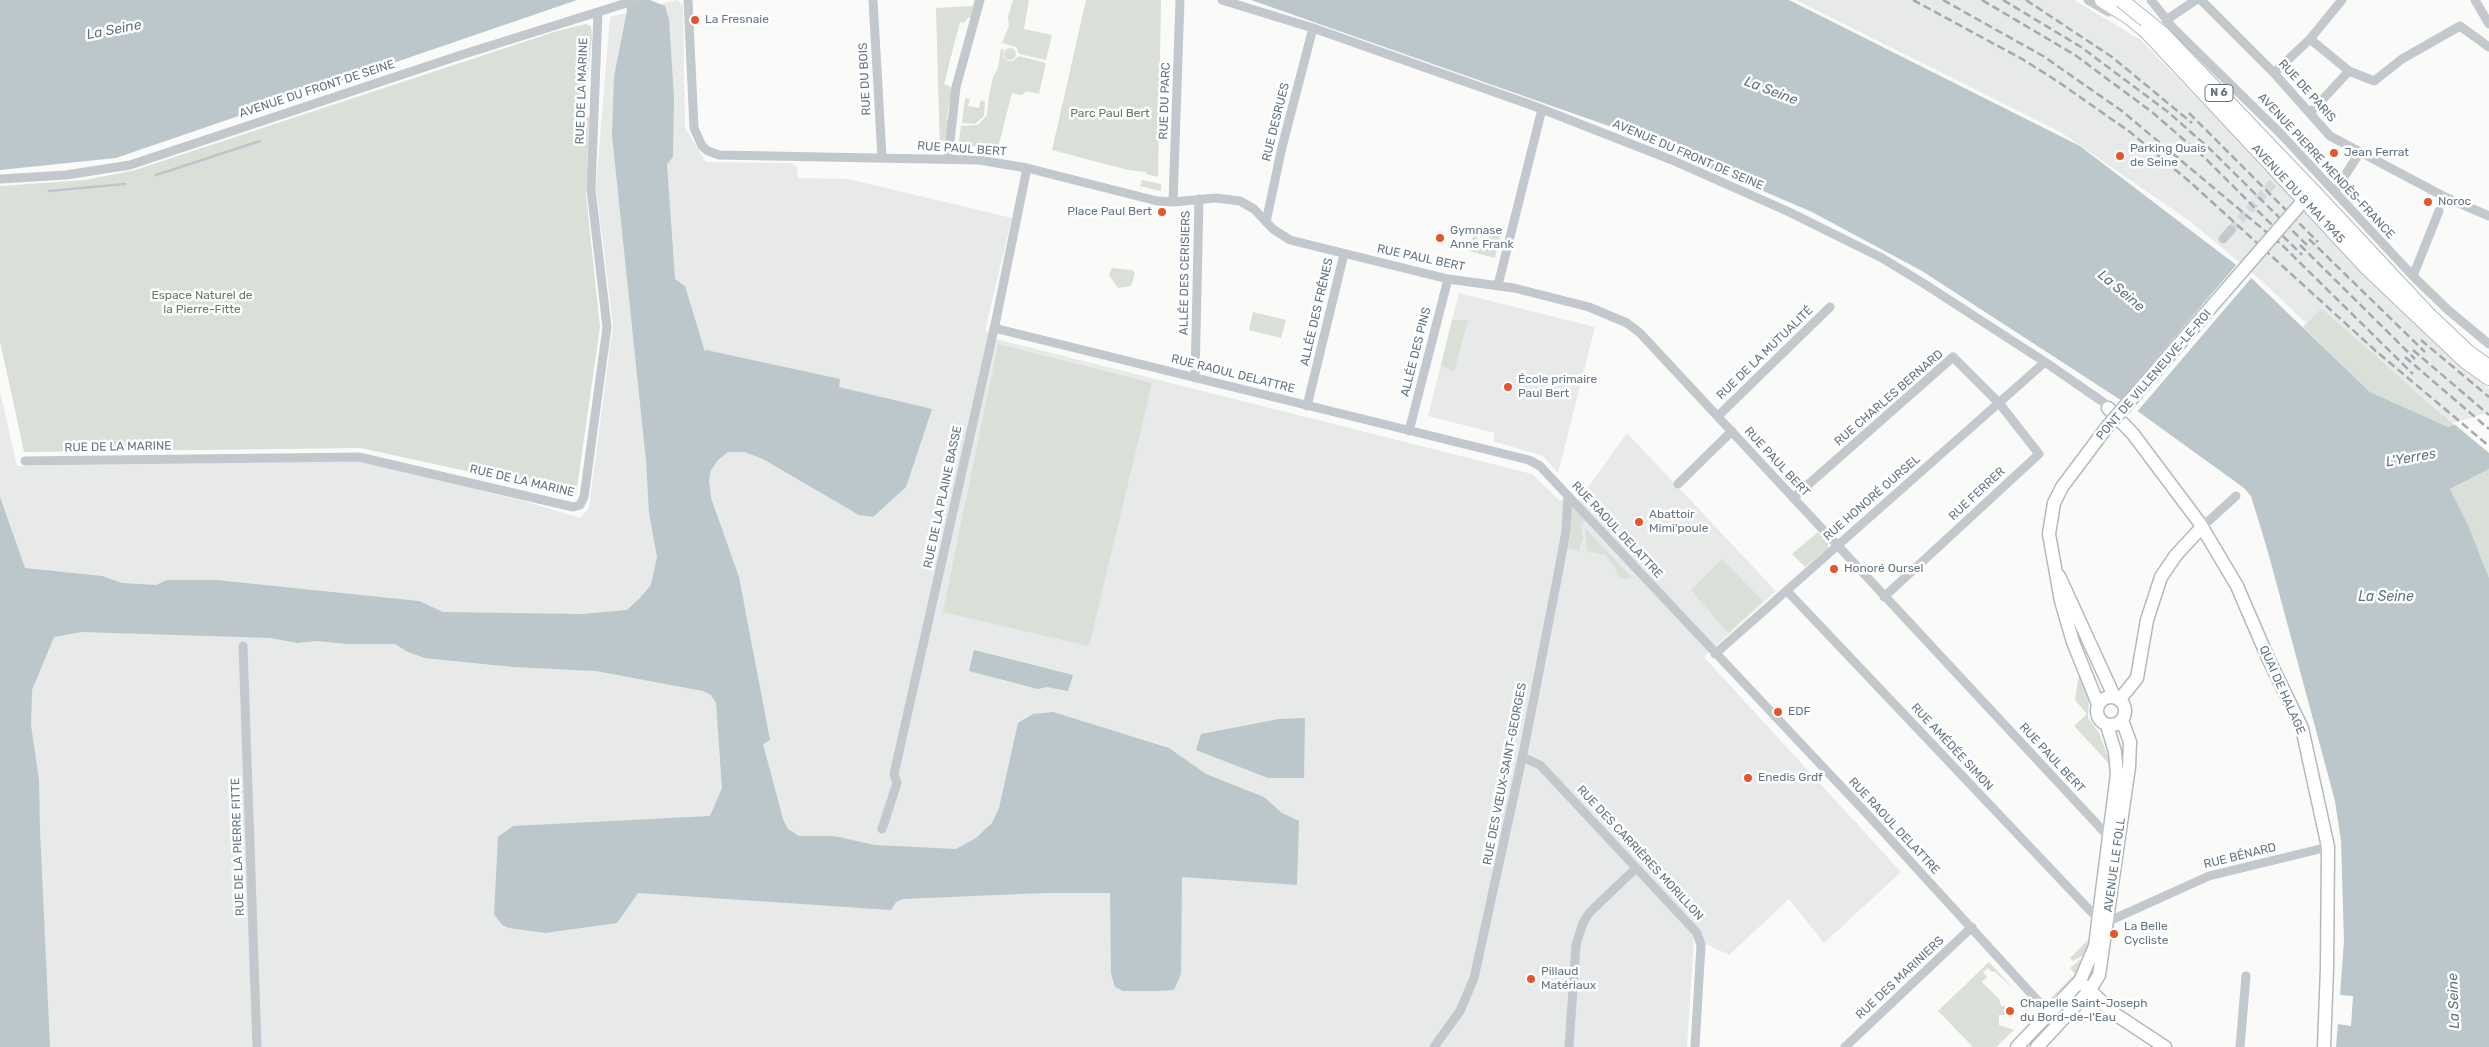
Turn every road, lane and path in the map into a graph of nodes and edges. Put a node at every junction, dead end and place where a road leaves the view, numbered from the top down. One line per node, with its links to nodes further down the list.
1 (636, 0): 13 (street, AVENUE DU FRONT DE SEINE)
2 (688, 0): 24 (street, RUE PAUL BERT)
3 (873, 0): 24 (street, RUE DU BOIS)
4 (980, 0): 25 (street)
5 (1180, 0): 31 (street, RUE DU PARC)
6 (1222, 0): 16 (street, AVENUE DU FRONT DE SEINE)
7 (2088, 0): 12 (street, AVENUE DU 8 MAI 1945 / N 6)
8 (2151, 0): 14 (street, AVENUE PIERRE MENDÈS-FRANCE)
9 (2199, 0): 14 (street, RUE DE PARIS); 20 (street, RUE DE PARIS)
10 (2342, 0): 17 (street)
11 (2475, 0): 15 (street)
12 (2114, 3): 29 (main road, AVENUE DU 8 MAI 1945 / N 6, bridge)
13 (598, 12): 27 (street, AVENUE DU FRONT DE SEINE); 53 (street, RUE DE LA MARINE)
14 (2166, 20): 28 (street, AVENUE PIERRE MENDÈS-FRANCE)
15 (2489, 24)
16 (1314, 28): 21 (street, AVENUE DU FRONT DE SEINE); 34 (street, RUE DESRUES)
17 (2310, 39): 19 (street); 20 (street)
18 (2489, 48): 19 (street)
19 (2349, 70): 22 (street)
20 (2274, 73): 22 (street, RUE DE PARIS)
21 (1542, 109): 40 (street); 44 (street, AVENUE DU FRONT DE SEINE)
22 (2310, 113): 23 (street, RUE DE PARIS)
23 (2360, 152): 28 (street); 33 (street, RUE DE PARIS)
24 (882, 157): 25 (street, RUE PAUL BERT)
25 (948, 159): 26 (street, RUE PAUL BERT)
26 (1027, 168): 31 (street, RUE PAUL BERT); 42 (street, RUE DE LA PLAINE BASSE)
27 (0, 179)
28 (2335, 191): 38 (street, AVENUE PIERRE MENDÈS-FRANCE)
29 (2308, 196): 45 (main road, AVENUE DU 8 MAI 1945 / N 6); 60 (main road, PONT DE VILLENEUVE-LE-ROI, bridge)
30 (1199, 200): 31 (street, RUE PAUL BERT); 34 (street, RUE PAUL BERT); 46 (street, ALLÉE DES CERISIERS)
31 (1173, 202)
32 (2439, 210): 38 (street)
33 (2489, 216)
34 (1266, 222): 37 (street, RUE PAUL BERT)
35 (2231, 230): 36 (street)
36 (2223, 239)
37 (1344, 254): 39 (street, RUE PAUL BERT); 48 (street, ALLÉE DES FRÊNES)
38 (2413, 276): 43 (street, AVENUE PIERRE MENDÈS-FRANCE)
39 (1448, 279): 40 (street, RUE PAUL BERT); 51 (street, ALLÉE DES PINS)
40 (1498, 284): 50 (street, RUE PAUL BERT)
41 (1830, 307): 50 (street, RUE DE LA MUTUALITÉ)
42 (994, 328): 46 (street, RUE RAOUL DELATTRE); 70 (street, RUE DE LA PLAINE BASSE)
43 (2489, 344)
44 (2045, 362): 47 (street, RUE HONORÉ OURSEL); 49 (street, AVENUE DU FRONT DE SEINE)
45 (2484, 369)
46 (1195, 378): 48 (street, RUE RAOUL DELATTRE)
47 (1999, 403): 57 (street, RUE CHARLES BERNARD); 59 (street, RUE HONORÉ OURSEL); 62 (street, RUE FERRER)
48 (1308, 406): 51 (street, RUE RAOUL DELATTRE)
49 (2108, 408): 58 (main road, QUAI DE HALAGE)
50 (1718, 416): 52 (street, RUE PAUL BERT)
51 (1409, 431): 55 (street, RUE RAOUL DELATTRE)
52 (1732, 432): 54 (street); 57 (street, RUE PAUL BERT)
53 (24, 461)
54 (1678, 484)
55 (1568, 496): 64 (street, RUE RAOUL DELATTRE); 69 (street, RUE DES VŒUX-SAINT-GEORGES)
56 (2236, 496): 58 (street)
57 (1793, 498): 59 (street, RUE PAUL BERT)
58 (2202, 527): 65 (main road); 72 (main road, QUAI DE HALAGE)
59 (1837, 545): 61 (street, RUE HONORÉ OURSEL); 62 (street, RUE PAUL BERT)
60 (2055, 569): 65 (main road, PONT DE VILLENEUVE-LE-ROI); 66 (main road, PONT DE VILLENEUVE-LE-ROI)
61 (1788, 592): 64 (street, RUE HONORÉ OURSEL); 74 (street, RUE AMÉDÉE SIMON)
62 (1884, 597): 71 (street, RUE PAUL BERT)
63 (243, 646): 81 (street, RUE DE LA PIERRE FITTE)
64 (1715, 654): 75 (street, RUE RAOUL DELATTRE)
65 (2117, 698): 66 (main road); 67 (main road)
66 (2098, 704): 68 (main road)
67 (2122, 720): 68 (main road); 74 (main road, AVENUE LE FOLL)
68 (2107, 725): 71 (main road, AVENUE LE FOLL)
69 (1522, 758): 73 (street, RUE DES CARRIÈRES MORILLON); 82 (street, RUE DES VŒUX-SAINT-GEORGES)
70 (882, 829)
71 (2108, 836): 74 (main road, AVENUE LE FOLL)
72 (2328, 848): 74 (street, RUE BÉNARD); 90 (main road, QUAI DE HALAGE)
73 (1636, 868): 83 (street); 84 (street, RUE DES CARRIÈRES MORILLON)
74 (2103, 921): 77 (main road, AVENUE LE FOLL); 78 (main road, AVENUE LE FOLL)
75 (1972, 927): 79 (street, RUE RAOUL DELATTRE); 85 (street, RUE DES MARINIERS)
76 (2246, 976): 89 (street)
77 (2080, 981): 78 (main road); 79 (main road, AVENUE LE FOLL)
78 (2090, 990): 80 (main road, AVENUE LE FOLL); 88 (main road)
79 (2049, 1013): 80 (street, RUE RAOUL DELATTRE); 86 (main road, AVENUE LE FOLL)
80 (2060, 1024): 87 (main road, AVENUE LE FOLL)
81 (256, 1047)
82 (1434, 1047)
83 (1569, 1047)
84 (1695, 1047)
85 (1845, 1047)
86 (2017, 1047)
87 (2037, 1047)
88 (2165, 1047)
89 (2240, 1047)
90 (2324, 1047)

